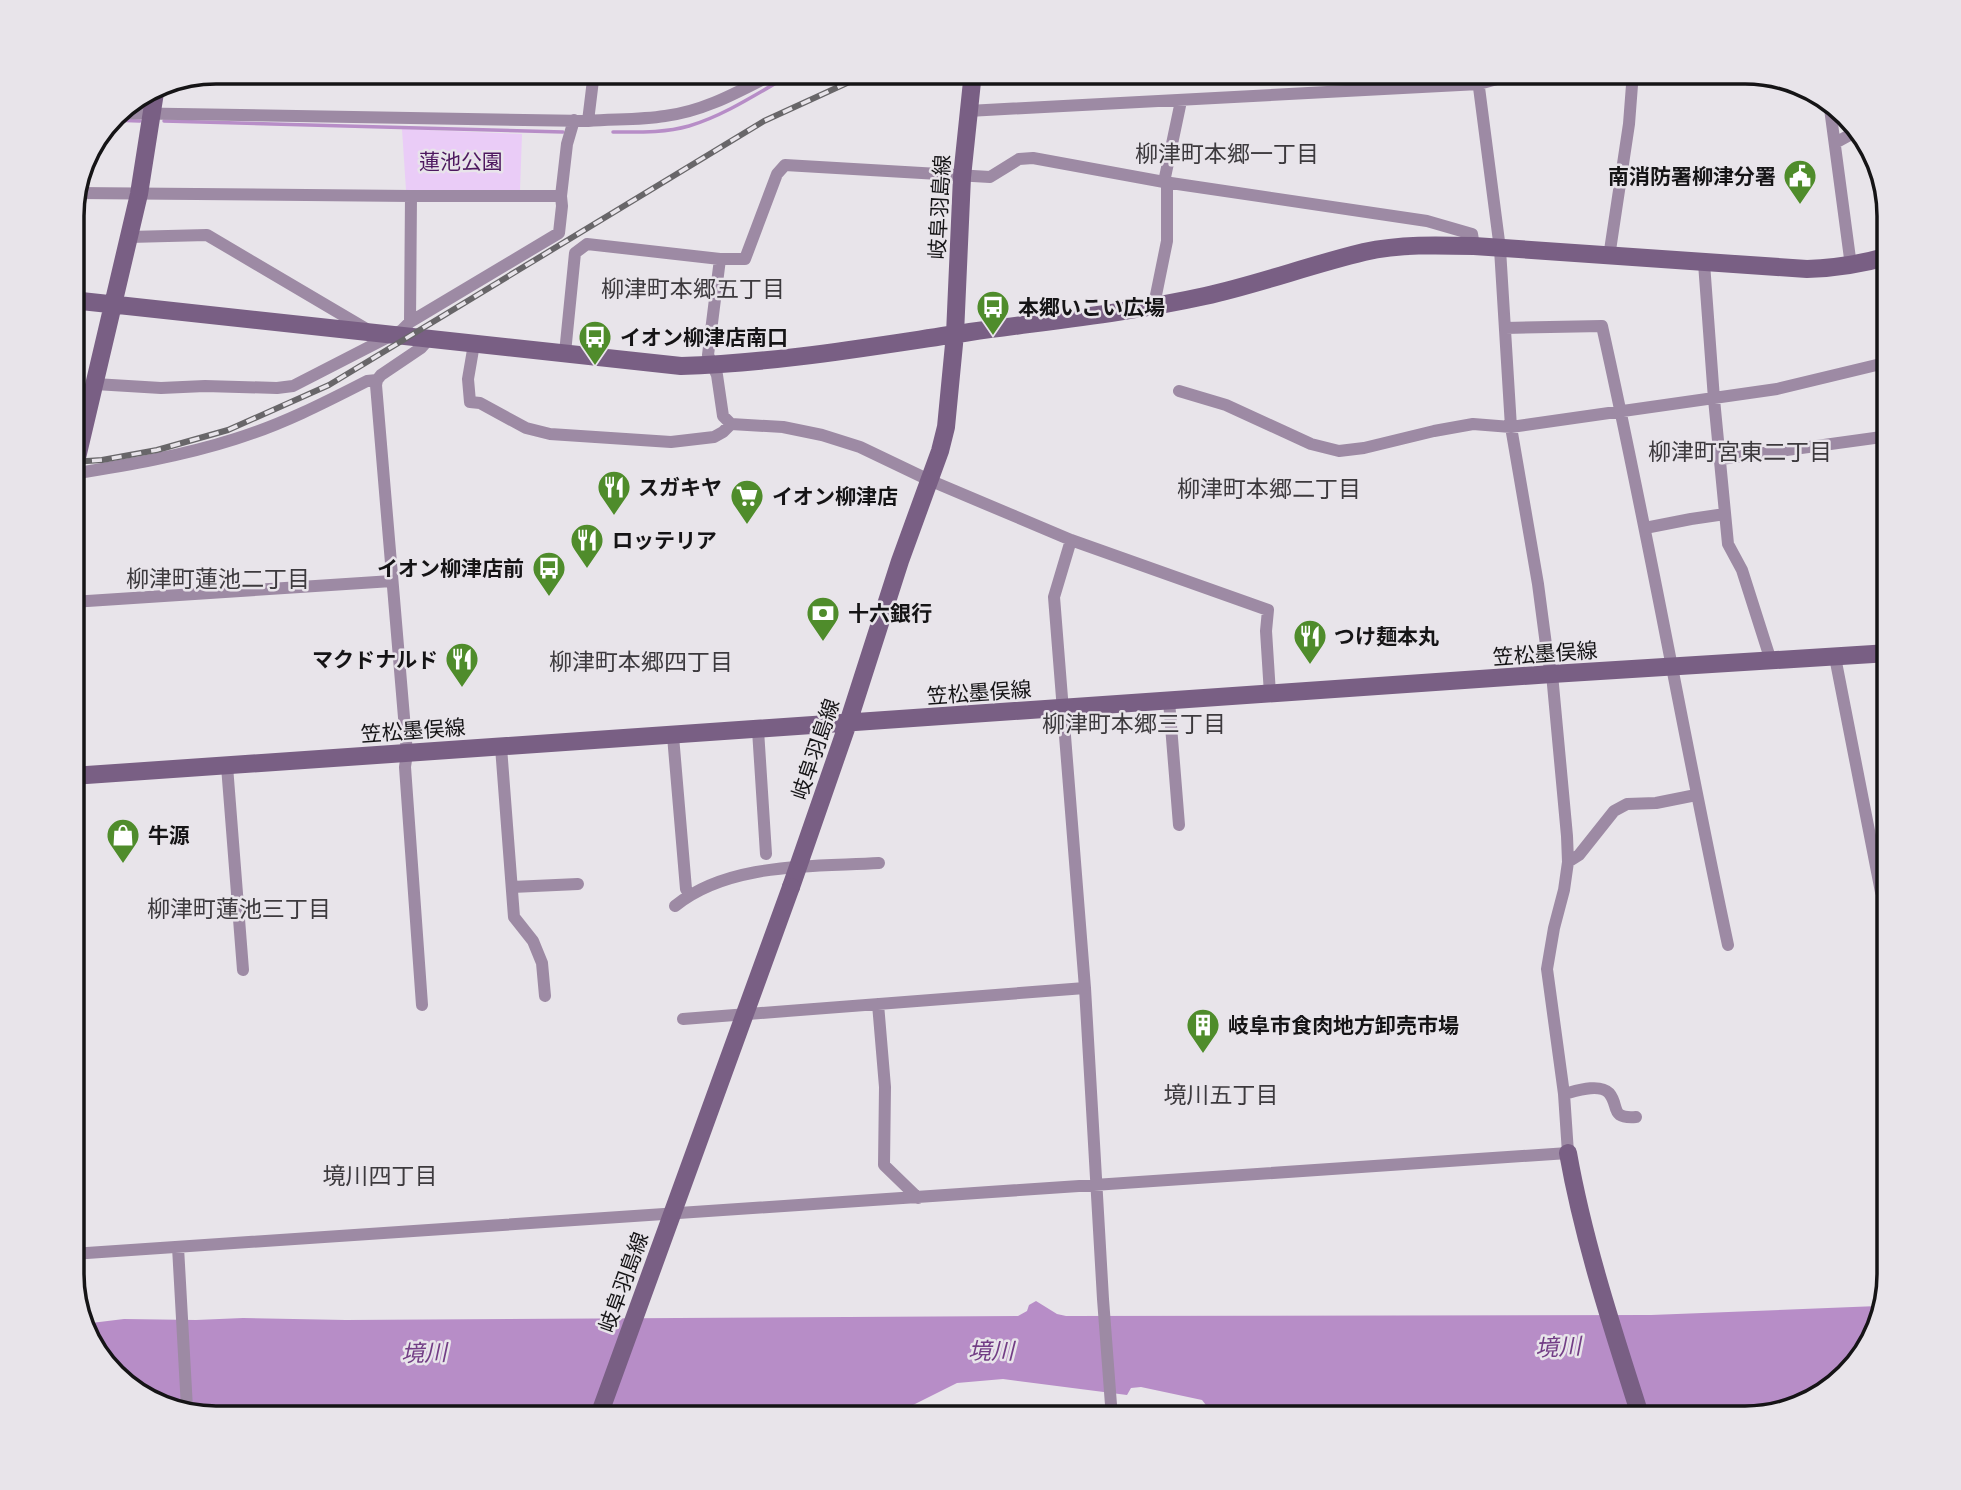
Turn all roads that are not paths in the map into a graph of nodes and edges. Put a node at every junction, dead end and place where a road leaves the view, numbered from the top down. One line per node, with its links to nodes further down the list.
1 (593, 84): 14 (street)
2 (754, 84): 14 (street)
3 (971, 84): 9 (main road, 岐阜羽島線)
4 (1401, 84): 8 (street)
5 (1479, 84): 25 (street)
6 (1632, 84): 26 (street)
7 (155, 100): 11 (main road)
8 (1181, 101): 9 (street); 18 (street)
9 (968, 111): 17 (main road, 岐阜羽島線)
10 (133, 113): 11 (street)
11 (153, 114): 13 (street); 20 (main road)
12 (1831, 117): 16 (street)
13 (574, 120): 14 (street); 21 (street)
14 (589, 121)
15 (1849, 135): 16 (street)
16 (1835, 143): 30 (street)
17 (962, 177): 18 (street); 27 (street); 37 (main road, 岐阜羽島線)
18 (1166, 182): 24 (street); 33 (street)
19 (86, 193): 20 (street)
20 (139, 194): 22 (street); 23 (main road)
21 (561, 196): 22 (street); 34 (street)
22 (411, 197): 34 (street)
23 (129, 237): 32 (main road); 36 (street)
24 (1474, 246): 25 (main road); 33 (main road)
25 (1500, 249): 26 (main road); 35 (street)
26 (1609, 257): 29 (main road)
27 (720, 259): 40 (street); 41 (street)
28 (1877, 260): 30 (main road)
29 (1704, 263): 30 (main road); 46 (street)
30 (1851, 265)
31 (84, 301): 32 (main road)
32 (113, 305): 36 (main road); 44 (main road)
33 (1154, 305): 37 (main road)
34 (410, 322): 36 (street)
35 (1505, 328): 47 (street); 50 (street)
36 (382, 334): 38 (main road); 44 (street)
37 (955, 334): 41 (main road); 54 (main road, 岐阜羽島線)
38 (429, 338): 39 (main road); 43 (street)
39 (474, 344): 40 (main road); 49 (street)
40 (565, 353): 41 (main road)
41 (713, 365): 49 (street)
42 (1877, 365): 46 (street)
43 (377, 380): 53 (street); 58 (street)
44 (95, 384): 48 (main road)
45 (1179, 391): 50 (street)
46 (1714, 399): 47 (street); 52 (street)
47 (1622, 412): 50 (street); 56 (street)
48 (84, 423)
49 (731, 424): 54 (street)
50 (1511, 427): 64 (street)
51 (1877, 438): 52 (street)
52 (1721, 459): 55 (street)
53 (84, 474)
54 (929, 480): 57 (street); 68 (main road, 岐阜羽島線)
55 (1725, 514): 56 (street); 62 (street)
56 (1645, 528): 63 (street)
57 (1071, 540): 65 (street); 67 (street)
58 (392, 581): 59 (street); 72 (street)
59 (84, 601)
60 (1877, 654): 61 (main road, 笠松墨俣線)
61 (1835, 657): 62 (main road, 笠松墨俣線); 81 (street)
62 (1771, 661): 63 (main road, 笠松墨俣線)
63 (1673, 668): 64 (main road, 笠松墨俣線); 75 (street)
64 (1552, 674): 65 (main road, 笠松墨俣線); 78 (street)
65 (1270, 694): 66 (main road, 笠松墨俣線)
66 (1169, 701): 67 (main road, 笠松墨俣線); 76 (street)
67 (1063, 709): 68 (main road, 笠松墨俣線); 88 (street)
68 (848, 723): 69 (main road, 笠松墨俣線); 80 (main road, 岐阜羽島線)
69 (758, 730): 70 (main road, 笠松墨俣線); 77 (street)
70 (673, 736): 71 (main road, 笠松墨俣線); 84 (street)
71 (501, 747): 72 (main road, 笠松墨俣線); 83 (street)
72 (407, 753): 73 (main road, 笠松墨俣線); 91 (street)
73 (227, 766): 74 (main road, 笠松墨俣線); 87 (street)
74 (84, 775)
75 (1696, 795): 78 (street); 86 (street)
76 (1179, 825)
77 (766, 854)
78 (1568, 862): 93 (street)
79 (879, 863): 80 (street)
80 (798, 868): 84 (street); 101 (main road, 岐阜羽島線, bridge)
81 (1877, 872)
82 (578, 884): 83 (street)
83 (512, 887): 89 (street)
84 (689, 894): 85 (street)
85 (675, 906)
86 (1728, 945)
87 (243, 970)
88 (1085, 988): 90 (street); 96 (street)
89 (545, 996)
90 (878, 1004): 92 (street); 97 (street)
91 (422, 1005)
92 (682, 1019)
93 (1564, 1094): 94 (street); 95 (street)
94 (1636, 1117)
95 (1568, 1153): 96 (street); 103 (main road)
96 (1096, 1187): 97 (street); 102 (street)
97 (918, 1198): 98 (street)
98 (178, 1247): 99 (street); 100 (street)
99 (84, 1253)
100 (187, 1402)
101 (602, 1406)
102 (1111, 1406)
103 (1637, 1406)

